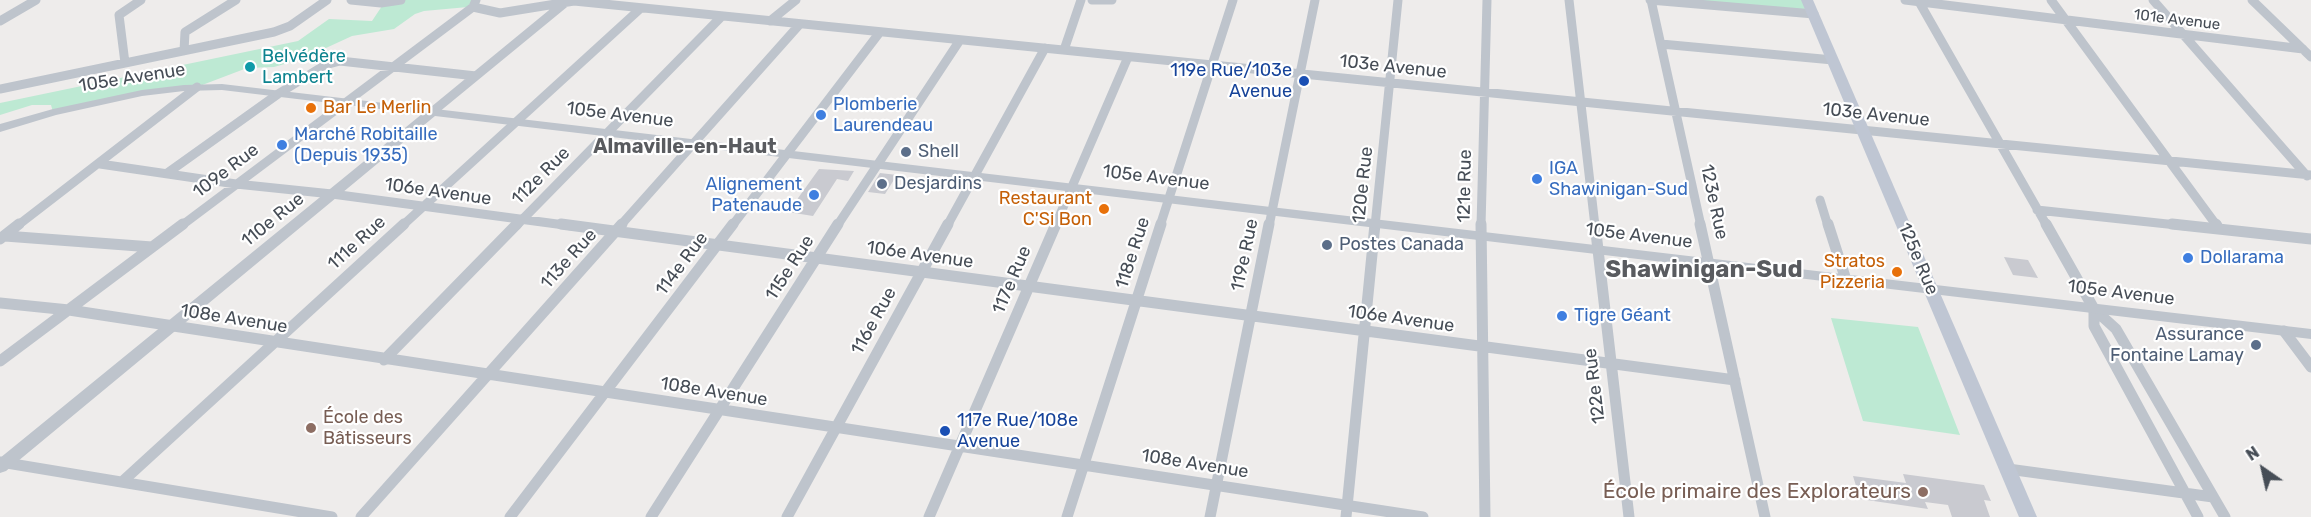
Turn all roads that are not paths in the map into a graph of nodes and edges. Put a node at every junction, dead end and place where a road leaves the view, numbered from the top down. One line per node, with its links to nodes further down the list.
1 (36, 0): 31 (street)
2 (141, 0): 45 (street)
3 (236, 0): 41 (street)
4 (327, 0): 41 (street)
5 (351, 0): 6 (street)
6 (401, 0)
7 (568, 0): 26 (street, 103e Avenue); 27 (street, 103e Avenue); 49 (street, 110e Rue)
8 (657, 0): 27 (street, 111e Rue)
9 (796, 0): 32 (street)
10 (1081, 0): 40 (street)
11 (1092, 0): 12 (street)
12 (1112, 0)
13 (1233, 0): 46 (street, 118e Rue)
14 (1316, 0): 48 (street, 119e Rue)
15 (1398, 0): 50 (street, 120e Rue)
16 (1486, 0): 53 (street, 121e Rue)
17 (1569, 0): 56 (street, 122e Rue)
18 (1651, 0): 28 (street); 37 (street, 123e Rue)
19 (1807, 0): 28 (main road, 125e Rue)
20 (1905, 0): 25 (street, 101e Avenue)
21 (1953, 0): 30 (street, 101e Avenue)
22 (2051, 0): 30 (street)
23 (2153, 0): 34 (street)
24 (2252, 0): 38 (street)
25 (1919, 1): 30 (street, 101e Avenue); 64 (street)
26 (475, 4): 47 (street, 109e Rue)
27 (644, 8): 29 (street, 103e Avenue); 59 (street, 111e Rue)
28 (1814, 14): 44 (main road, 125e Rue)
29 (722, 16): 32 (street, 103e Avenue); 62 (street, 112e Rue)
30 (2063, 17): 34 (street, 101e Avenue); 66 (street)
31 (0, 21)
32 (770, 21): 33 (street, 103e Avenue)
33 (801, 24): 35 (street, 103e Avenue); 63 (street, 113e Rue)
34 (2180, 31): 38 (street, 101e Avenue); 71 (street)
35 (880, 32): 36 (street, 103e Avenue); 65 (street, 114e Rue)
36 (960, 40): 39 (street, 103e Avenue); 68 (street, 115e Rue)
37 (1661, 44): 44 (street); 58 (street, 123e Rue)
38 (2300, 46): 43 (street)
39 (1045, 48): 40 (street, 103e Avenue); 70 (street, 116e Rue)
40 (1064, 50): 42 (street, 103e Avenue)
41 (184, 51): 45 (street)
42 (1128, 57): 46 (street, 103e Avenue); 73 (street, 117e Rue)
43 (2311, 57)
44 (1833, 60): 61 (main road, 125e Rue)
45 (125, 63): 52 (street)
46 (1212, 65): 48 (street, 103e Avenue); 75 (street, 118e Rue)
47 (393, 67): 49 (street); 54 (street); 55 (street, 109e Rue)
48 (1300, 74): 50 (street, 103e Avenue); 79 (street, 119e Rue)
49 (476, 76): 57 (street, 110e Rue)
50 (1390, 83): 53 (street, 103e Avenue); 81 (street, 120e Rue)
51 (197, 87): 54 (street, 105e Avenue); 60 (street, 105e Avenue); 67 (street)
52 (0, 89)
53 (1485, 92): 56 (street, 103e Avenue); 85 (street, 121e Rue)
54 (278, 94): 55 (street, 105e Avenue); 69 (street)
55 (346, 102): 57 (street, 105e Avenue); 72 (street, 109e Rue)
56 (1581, 102): 58 (street, 103e Avenue); 89 (street, 122e Rue)
57 (432, 112): 59 (street, 105e Avenue); 74 (street, 110e Rue)
58 (1677, 112): 61 (street, 103e Avenue); 91 (street, 123e Rue)
59 (516, 122): 62 (street, 105e Avenue); 77 (street, 111e Rue)
60 (0, 128)
61 (1863, 130): 64 (street, 103e Avenue); 95 (main road, 125e Rue)
62 (607, 133): 63 (street, 105e Avenue); 80 (street, 112e Rue)
63 (694, 143): 65 (street, 105e Avenue); 83 (street, 113e Rue)
64 (2000, 144): 66 (street, 103e Avenue); 78 (street)
65 (787, 154): 68 (street, 105e Avenue); 87 (street, 114e Rue)
66 (2168, 161): 71 (street, 103e Avenue); 82 (street)
67 (100, 164): 69 (street, 106e Avenue); 84 (street)
68 (876, 165): 70 (street, 105e Avenue); 90 (street, 115e Rue)
69 (166, 174): 72 (street, 106e Avenue)
70 (975, 177): 73 (street, 105e Avenue); 92 (street, 116e Rue)
71 (2309, 177)
72 (236, 184): 74 (street, 106e Avenue); 88 (street, 109e Rue)
73 (1071, 188): 75 (street, 105e Avenue); 94 (street, 117e Rue)
74 (332, 194): 77 (street, 106e Avenue); 101 (street, 110e Rue)
75 (1169, 200): 79 (street, 105e Avenue); 96 (street, 118e Rue)
76 (1820, 200): 93 (street)
77 (424, 206): 80 (street, 106e Avenue); 105 (street, 111e Rue)
78 (2037, 210): 82 (street); 98 (street)
79 (1272, 212): 81 (street, 105e Avenue); 100 (street, 119e Rue)
80 (522, 219): 83 (street, 106e Avenue); 107 (street, 112e Rue)
81 (1375, 224): 85 (street, 105e Avenue); 102 (street, 120e Rue)
82 (2219, 229): 86 (street)
83 (615, 232): 87 (street, 106e Avenue); 113 (street, 113e Rue)
84 (2, 237): 88 (street)
85 (1481, 237): 89 (street, 105e Avenue); 106 (street, 121e Rue)
86 (2311, 239)
87 (717, 245): 90 (street, 106e Avenue); 115 (street, 114e Rue)
88 (152, 247): 99 (street, 109e Rue)
89 (1598, 251): 91 (street, 105e Avenue); 109 (street, 122e Rue)
90 (818, 258): 92 (street, 106e Avenue); 116 (street, 115e Rue)
91 (1708, 264): 93 (street, 105e Avenue); 114 (street, 123e Rue)
92 (922, 272): 94 (street, 106e Avenue); 117 (street, 116e Rue)
93 (1846, 280): 95 (street, 105e Avenue)
94 (1029, 286): 96 (street, 106e Avenue); 118 (street, 117e Rue)
95 (1932, 291): 98 (street, 105e Avenue); 121 (main road, 125e Rue)
96 (1136, 301): 100 (street, 106e Avenue); 120 (street, 118e Rue)
97 (0, 303): 99 (street, 108e Avenue)
98 (2094, 309): 103 (street, 105e Avenue); 110 (street); 111 (street)
99 (69, 310): 101 (street, 108e Avenue); 108 (street, 109e Rue)
100 (1251, 316): 102 (street, 106e Avenue); 123 (street, 119e Rue)
101 (170, 327): 105 (street, 108e Avenue); 119 (street, 110e Rue)
102 (1365, 331): 106 (street, 106e Avenue); 126 (street, 120e Rue)
103 (2284, 331): 104 (street, 105e Avenue); 112 (street)
104 (2311, 334)
105 (274, 343): 107 (street, 108e Avenue); 122 (street, 111e Rue)
106 (1483, 347): 109 (street, 106e Avenue); 136 (street, 121e Rue)
107 (384, 360): 113 (street, 108e Avenue)
108 (0, 361)
109 (1611, 364): 114 (street, 106e Avenue); 137 (street, 122e Rue)
110 (2114, 364): 111 (street); 124 (street)
111 (2139, 367): 125 (street)
112 (2311, 367)
113 (487, 375): 115 (street, 108e Avenue); 128 (street, 113e Rue)
114 (1735, 380): 138 (street, 123e Rue)
115 (604, 393): 116 (street, 108e Avenue); 129 (street, 114e Rue)
116 (720, 411): 117 (street, 108e Avenue); 130 (street, 115e Rue)
117 (836, 428): 118 (street, 108e Avenue); 131 (street, 116e Rue)
118 (959, 447): 120 (street, 108e Avenue); 132 (street, 117e Rue)
119 (2, 464): 122 (street)
120 (1083, 466): 123 (street, 108e Avenue); 133 (street, 118e Rue)
121 (2008, 469): 124 (street); 139 (main road, 125e Rue)
122 (123, 481): 127 (street)
123 (1217, 486): 126 (street, 108e Avenue); 134 (street, 119e Rue)
124 (2184, 492): 125 (street); 140 (street)
125 (2213, 496): 141 (street)
126 (1346, 511): 135 (street, 108e Avenue)
127 (332, 517)
128 (361, 517)
129 (510, 517)
130 (651, 517)
131 (787, 517)
132 (928, 517)
133 (1067, 517)
134 (1210, 517)
135 (1423, 517)
136 (1485, 517)
137 (1629, 517)
138 (1766, 517)
139 (2028, 517)
140 (2198, 517)
141 (2225, 517)

